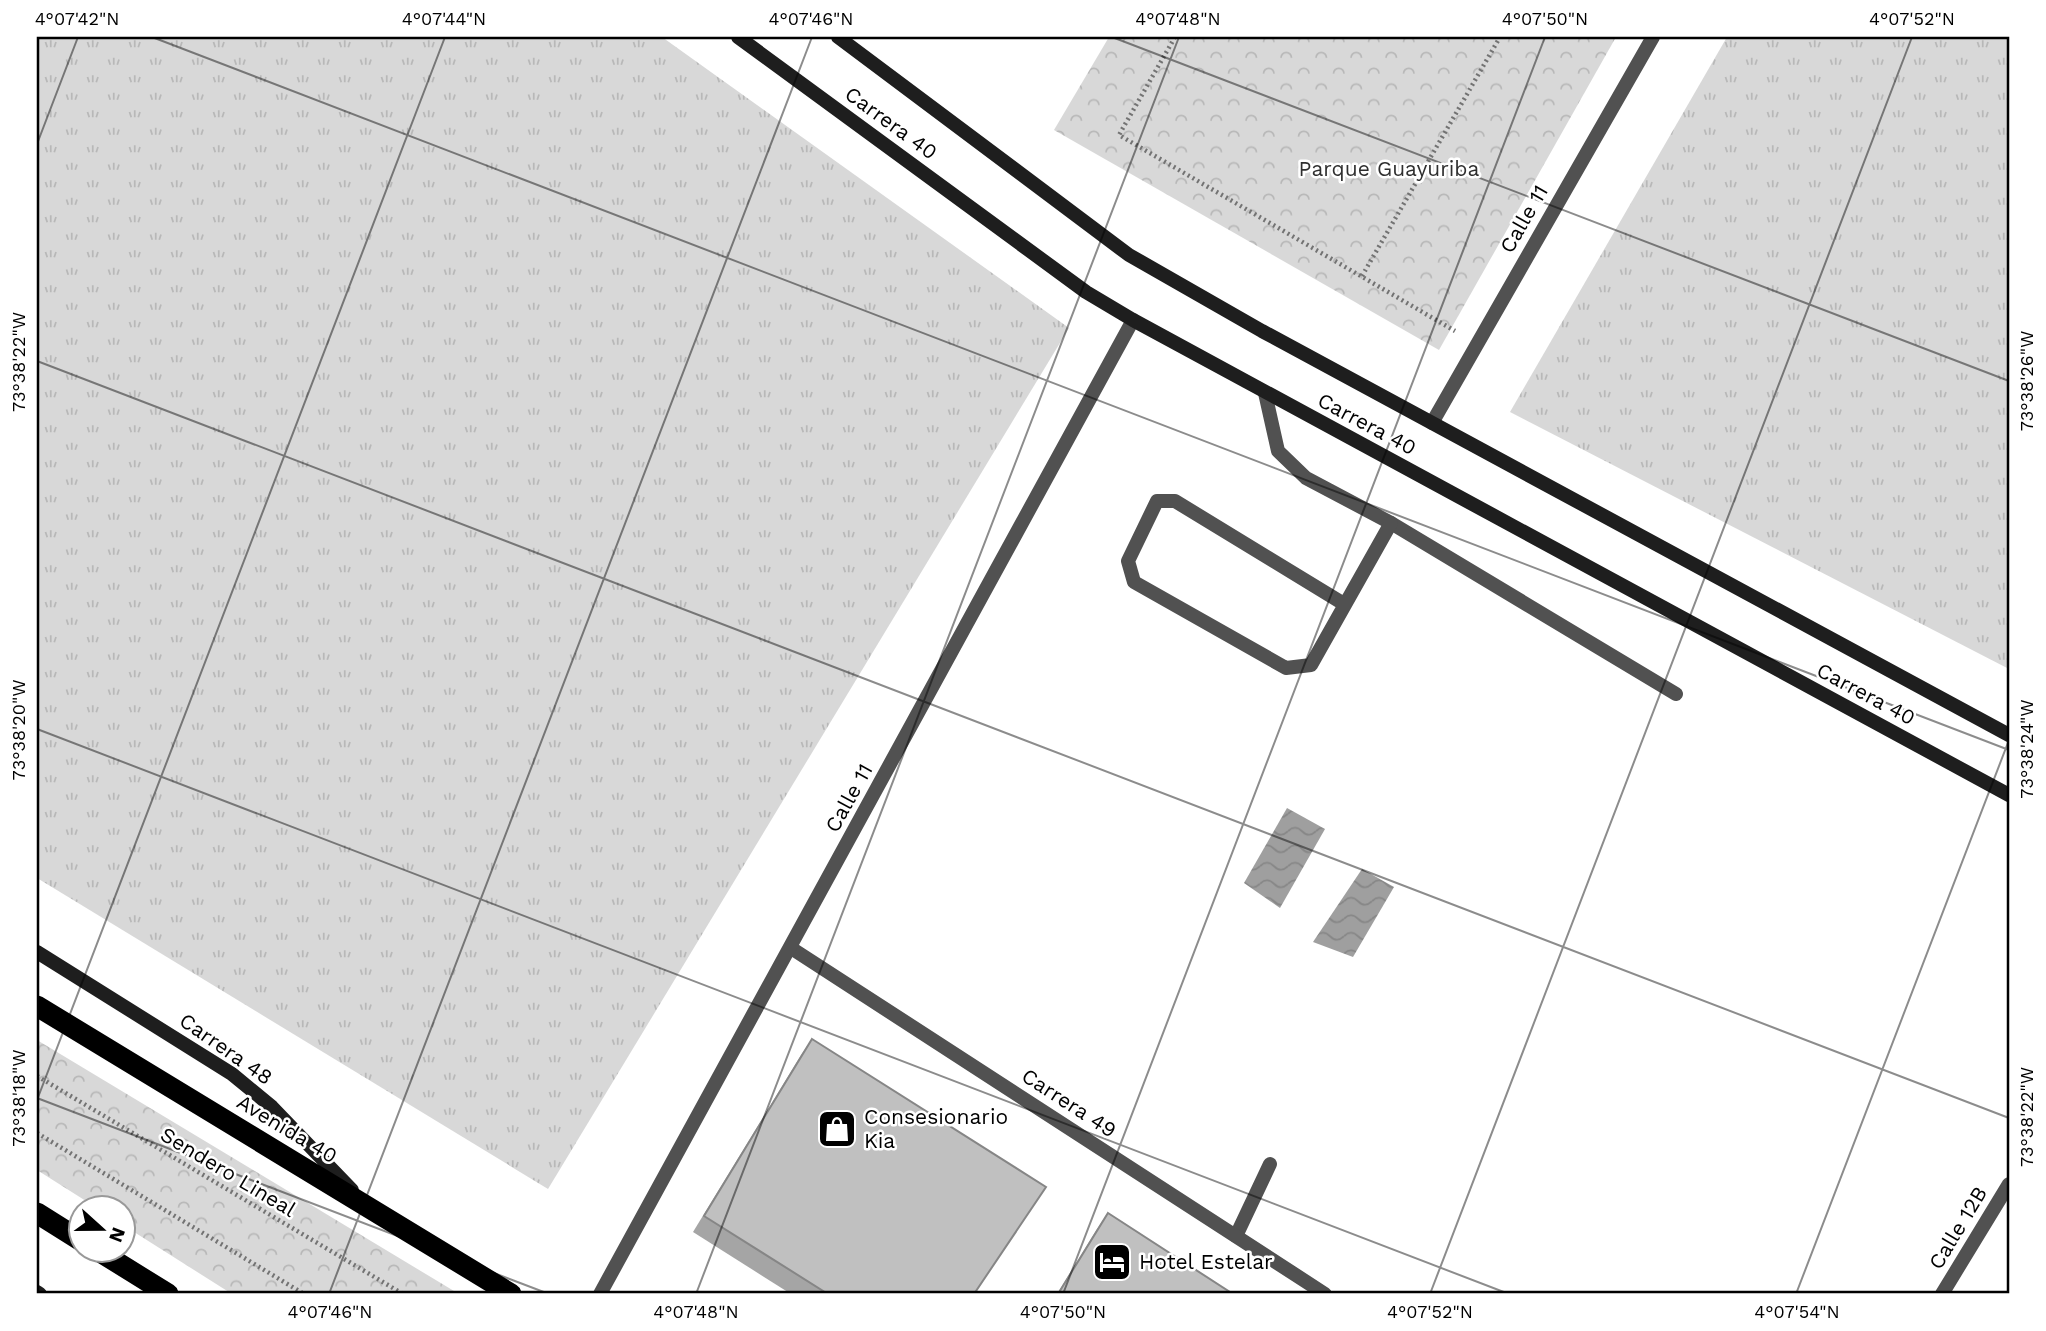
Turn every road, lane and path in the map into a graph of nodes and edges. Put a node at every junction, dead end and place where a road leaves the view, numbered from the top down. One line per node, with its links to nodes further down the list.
1 (738, 37): 7 (street, Carrera 40)
2 (838, 37): 10 (street, Carrera 40)
3 (1175, 37): 6 (path)
4 (1500, 37): 6 (path)
5 (1653, 37): 8 (street, Calle 11)
6 (1362, 276): 8 (path)
7 (1133, 320): 9 (street, Carrera 40); 16 (street, Calle 11)
8 (1477, 344): 10 (street, Calle 11)
9 (1265, 393): 11 (street); 15 (street, Carrera 40)
10 (1432, 423): 14 (street, Carrera 40)
11 (1391, 523): 12 (street); 13 (street)
12 (1344, 604): 12 (street)
13 (1675, 695)
14 (2009, 734)
15 (2009, 795)
16 (791, 948): 26 (street, Carrera 49); 32 (street, Calle 11)
17 (37, 952): 23 (street, Carrera 48)
18 (37, 1006): 23 (highway, Avenida 40)
19 (37, 1076): 30 (path, Sendero Lineal)
20 (37, 1133): 29 (path)
21 (1270, 1164): 26 (street)
22 (2009, 1184): 34 (street, Calle 12B)
23 (370, 1208): 31 (highway, Avenida 40)
24 (37, 1213): 25 (highway)
25 (66, 1231)
26 (1236, 1236): 33 (street, Carrera 49)
27 (118, 1264): 28 (highway)
28 (168, 1294)
29 (304, 1294)
30 (403, 1294)
31 (511, 1294)
32 (600, 1294)
33 (1325, 1294)
34 (1942, 1294)

